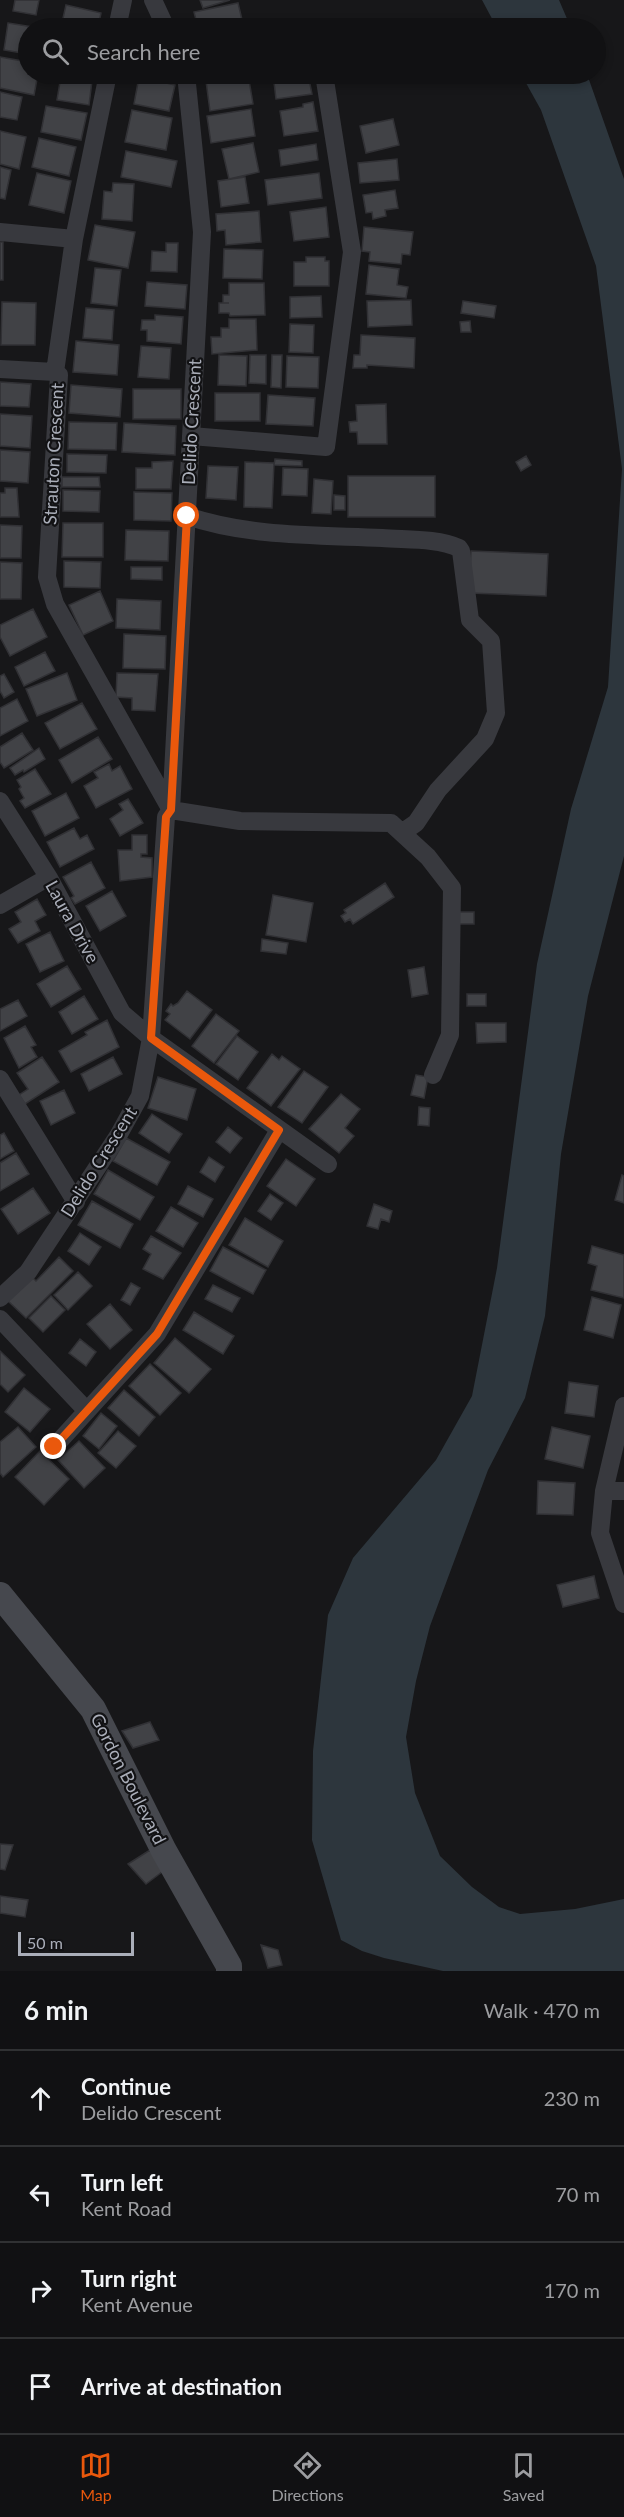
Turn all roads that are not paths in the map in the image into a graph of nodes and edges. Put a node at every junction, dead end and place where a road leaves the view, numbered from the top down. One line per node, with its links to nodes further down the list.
1 (123, 0): 3 (street)
2 (153, 0): 4 (street)
3 (119, 18)
4 (161, 18)
5 (106, 84): 9 (street, Strauton Crescent)
6 (187, 84): 12 (street, Delido Crescent)
7 (326, 84): 12 (street)
8 (0, 232): 9 (street)
9 (74, 239): 11 (street, Strauton Crescent)
10 (0, 369): 11 (street)
11 (55, 372): 15 (street, Strauton Crescent)
12 (191, 436): 13 (street, Delido Crescent)
13 (187, 516): 15 (street, Delido Crescent); 16 (street)
14 (0, 801): 17 (street, Laura Drive)
15 (171, 810): 16 (street); 19 (street, Delido Crescent)
16 (403, 832): 20 (street)
17 (47, 878): 18 (street); 19 (street, Laura Drive)
18 (0, 905)
19 (151, 1038): 22 (street, Laura Drive); 24 (street, Delido Crescent)
20 (433, 1075)
21 (0, 1079): 24 (street)
22 (279, 1130): 23 (street, Laura Drive); 28 (street)
23 (328, 1164)
24 (76, 1202): 25 (street, Delido Crescent)
25 (0, 1298)
26 (0, 1319): 28 (street)
27 (624, 1406): 30 (street)
28 (87, 1411): 29 (street)
29 (54, 1447)
30 (604, 1491): 31 (street); 33 (street)
31 (624, 1491)
32 (0, 1595): 34 (street, Gordon Boulevard)
33 (624, 1604)
34 (229, 1971)

